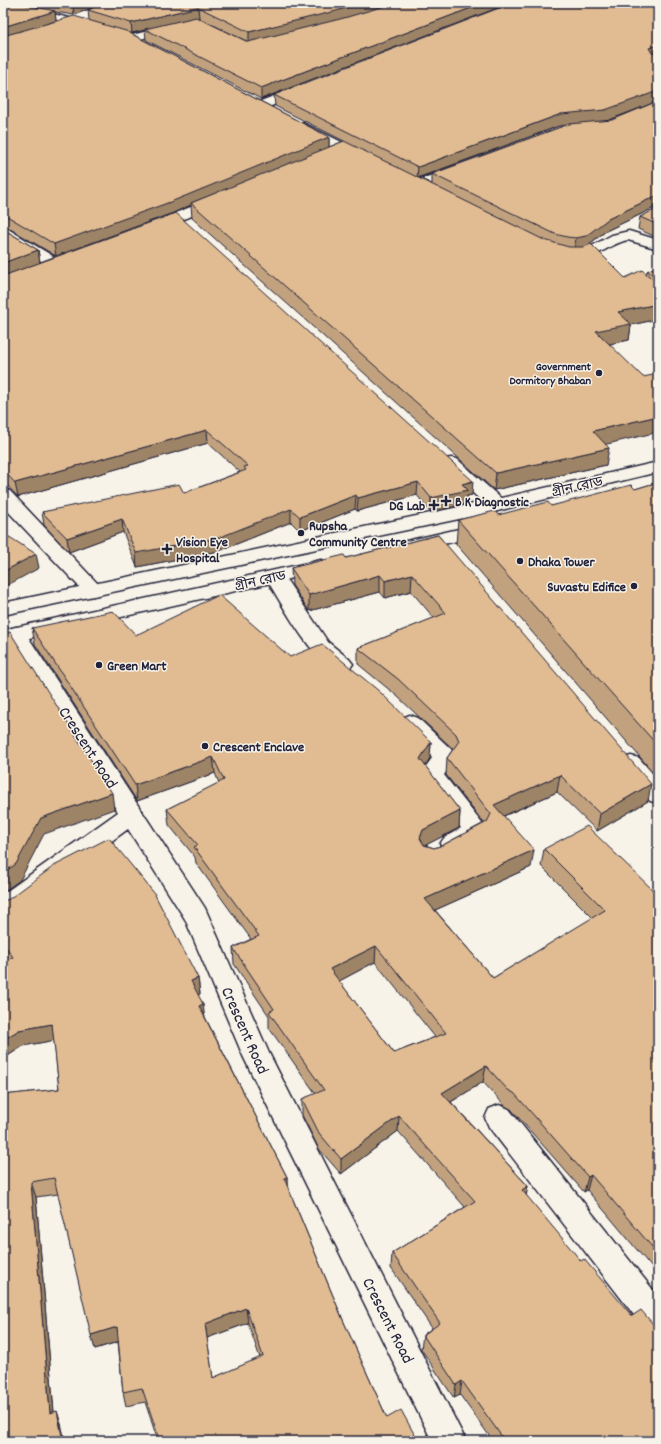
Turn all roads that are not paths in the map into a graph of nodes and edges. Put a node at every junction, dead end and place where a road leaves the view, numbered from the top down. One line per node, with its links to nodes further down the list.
1 (12, 3): 3 (street)
2 (88, 15): 3 (street)
3 (75, 21): 5 (street); 6 (street)
4 (183, 26): 7 (street)
5 (53, 28)
6 (103, 29)
7 (152, 48)
8 (313, 85): 10 (street)
9 (248, 98): 10 (street)
10 (262, 105): 11 (street)
11 (276, 112)
12 (289, 120): 13 (street)
13 (344, 149): 14 (street); 15 (street)
14 (329, 155)
15 (377, 166)
16 (468, 166): 18 (street)
17 (404, 179): 18 (street)
18 (417, 185): 19 (street)
19 (431, 192)
20 (229, 196): 23 (street)
21 (637, 222): 24 (street)
22 (3, 232): 28 (street)
23 (136, 233)
24 (629, 235): 25 (street); 26 (street)
25 (658, 245)
26 (554, 253)
27 (70, 258): 28 (street)
28 (56, 264): 29 (street)
29 (36, 271)
30 (438, 452): 33 (street)
31 (658, 468): 33 (street, গ্রীন রোড)
32 (3, 495): 40 (street)
33 (497, 505): 40 (street, গ্রীন রোড)
34 (502, 525): 35 (street)
35 (439, 539): 36 (street); 37 (street)
36 (394, 550)
37 (455, 557)
38 (342, 562): 39 (street, গ্রীন রোড)
39 (275, 577): 42 (street, গ্রীন রোড); 43 (street)
40 (92, 590): 41 (street, গ্রীন রোড)
41 (3, 609)
42 (9, 636): 47 (street, Crescent Road)
43 (358, 677)
44 (394, 707): 48 (street)
45 (617, 748): 46 (street)
46 (658, 795)
47 (132, 814): 49 (street); 52 (street, Crescent Road)
48 (432, 854)
49 (3, 907)
50 (499, 1118): 51 (street)
51 (658, 1321)
52 (449, 1441)

